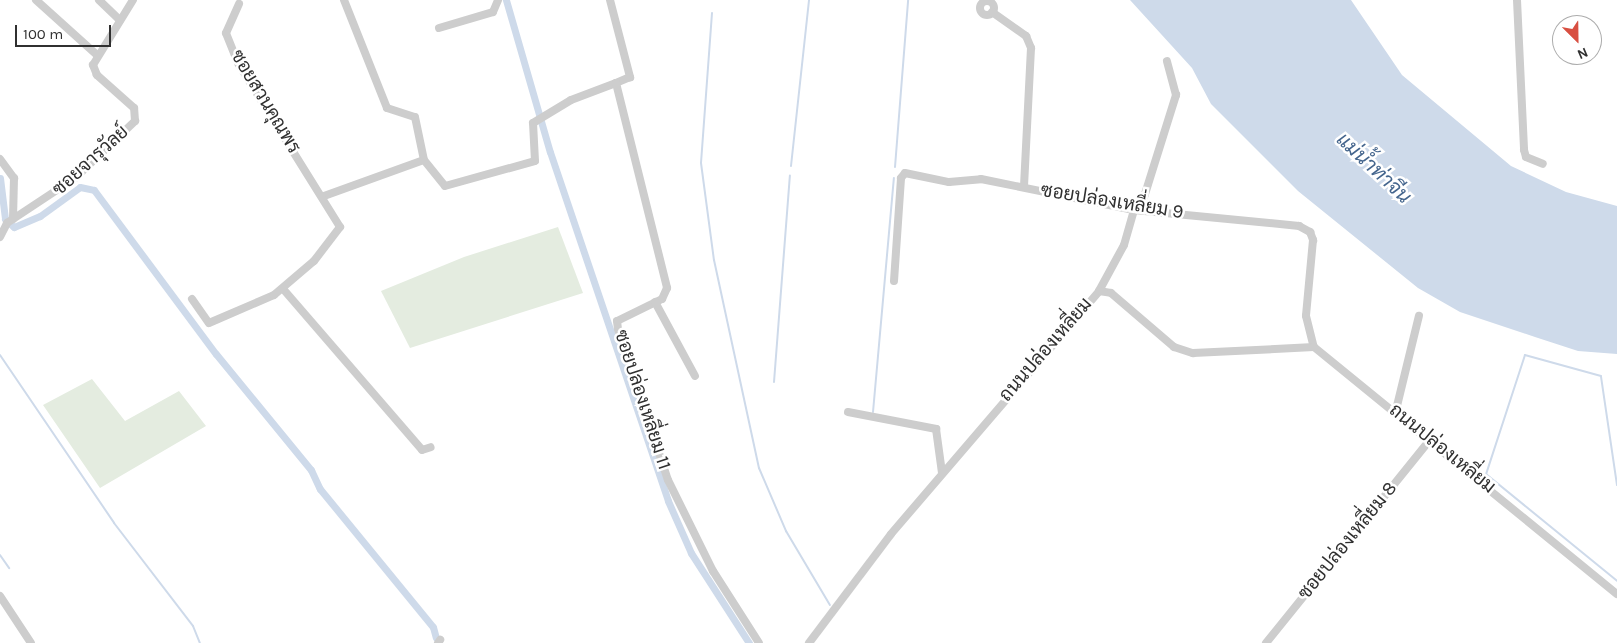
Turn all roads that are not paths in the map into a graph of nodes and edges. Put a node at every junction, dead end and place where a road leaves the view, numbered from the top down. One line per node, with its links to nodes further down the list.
1 (36, 0): 12 (street)
2 (99, 0): 10 (street)
3 (134, 0): 10 (street)
4 (344, 0): 16 (street)
5 (498, 0): 11 (street)
6 (610, 0): 14 (street)
7 (1517, 0): 17 (street)
8 (239, 4): 19 (street, ซอยสวนคุณพร)
9 (992, 12): 18 (street)
10 (120, 20): 12 (street)
11 (438, 28)
12 (96, 54): 21 (street, ซอยจารุวัลย์)
13 (1167, 61): 20 (street)
14 (616, 83): 16 (street); 27 (street)
15 (0, 159): 21 (street)
16 (424, 160): 19 (street)
17 (1542, 164)
18 (1024, 187): 20 (street, ซอยปล่องเหลี่ยม 9); 23 (street, ซอยปล่องเหลี่ยม 9)
19 (324, 196): 24 (street, ซอยสวนคุณพร)
20 (1137, 210): 25 (street); 29 (street, ซอยปล่องเหลี่ยม 9)
21 (13, 219): 22 (street, ซอยจารุวัลย์)
22 (0, 233)
23 (894, 280)
24 (284, 290): 26 (street, ซอยสวนคุณพร); 34 (street)
25 (1099, 291): 29 (street, ถนนปล่องเหลี่ยม); 35 (street, ถนนปล่องเหลี่ยม)
26 (192, 300)
27 (655, 302): 30 (street); 39 (street, ซอยปล่องเหลี่ยม 11)
28 (1419, 316): 31 (street)
29 (1314, 347): 31 (street, ถนนปล่องเหลี่ยม)
30 (694, 376)
31 (1396, 410): 33 (street, ถนนปล่องเหลี่ยม)
32 (848, 412): 35 (street)
33 (1430, 440): 36 (street, ถนนปล่องเหลี่ยม); 41 (street, ซอยปล่องเหลี่ยม 8)
34 (431, 447)
35 (942, 473): 40 (street, ถนนปล่องเหลี่ยม)
36 (1617, 594)
37 (0, 596): 38 (street)
38 (31, 643)
39 (759, 643)
40 (809, 643)
41 (1266, 643)

